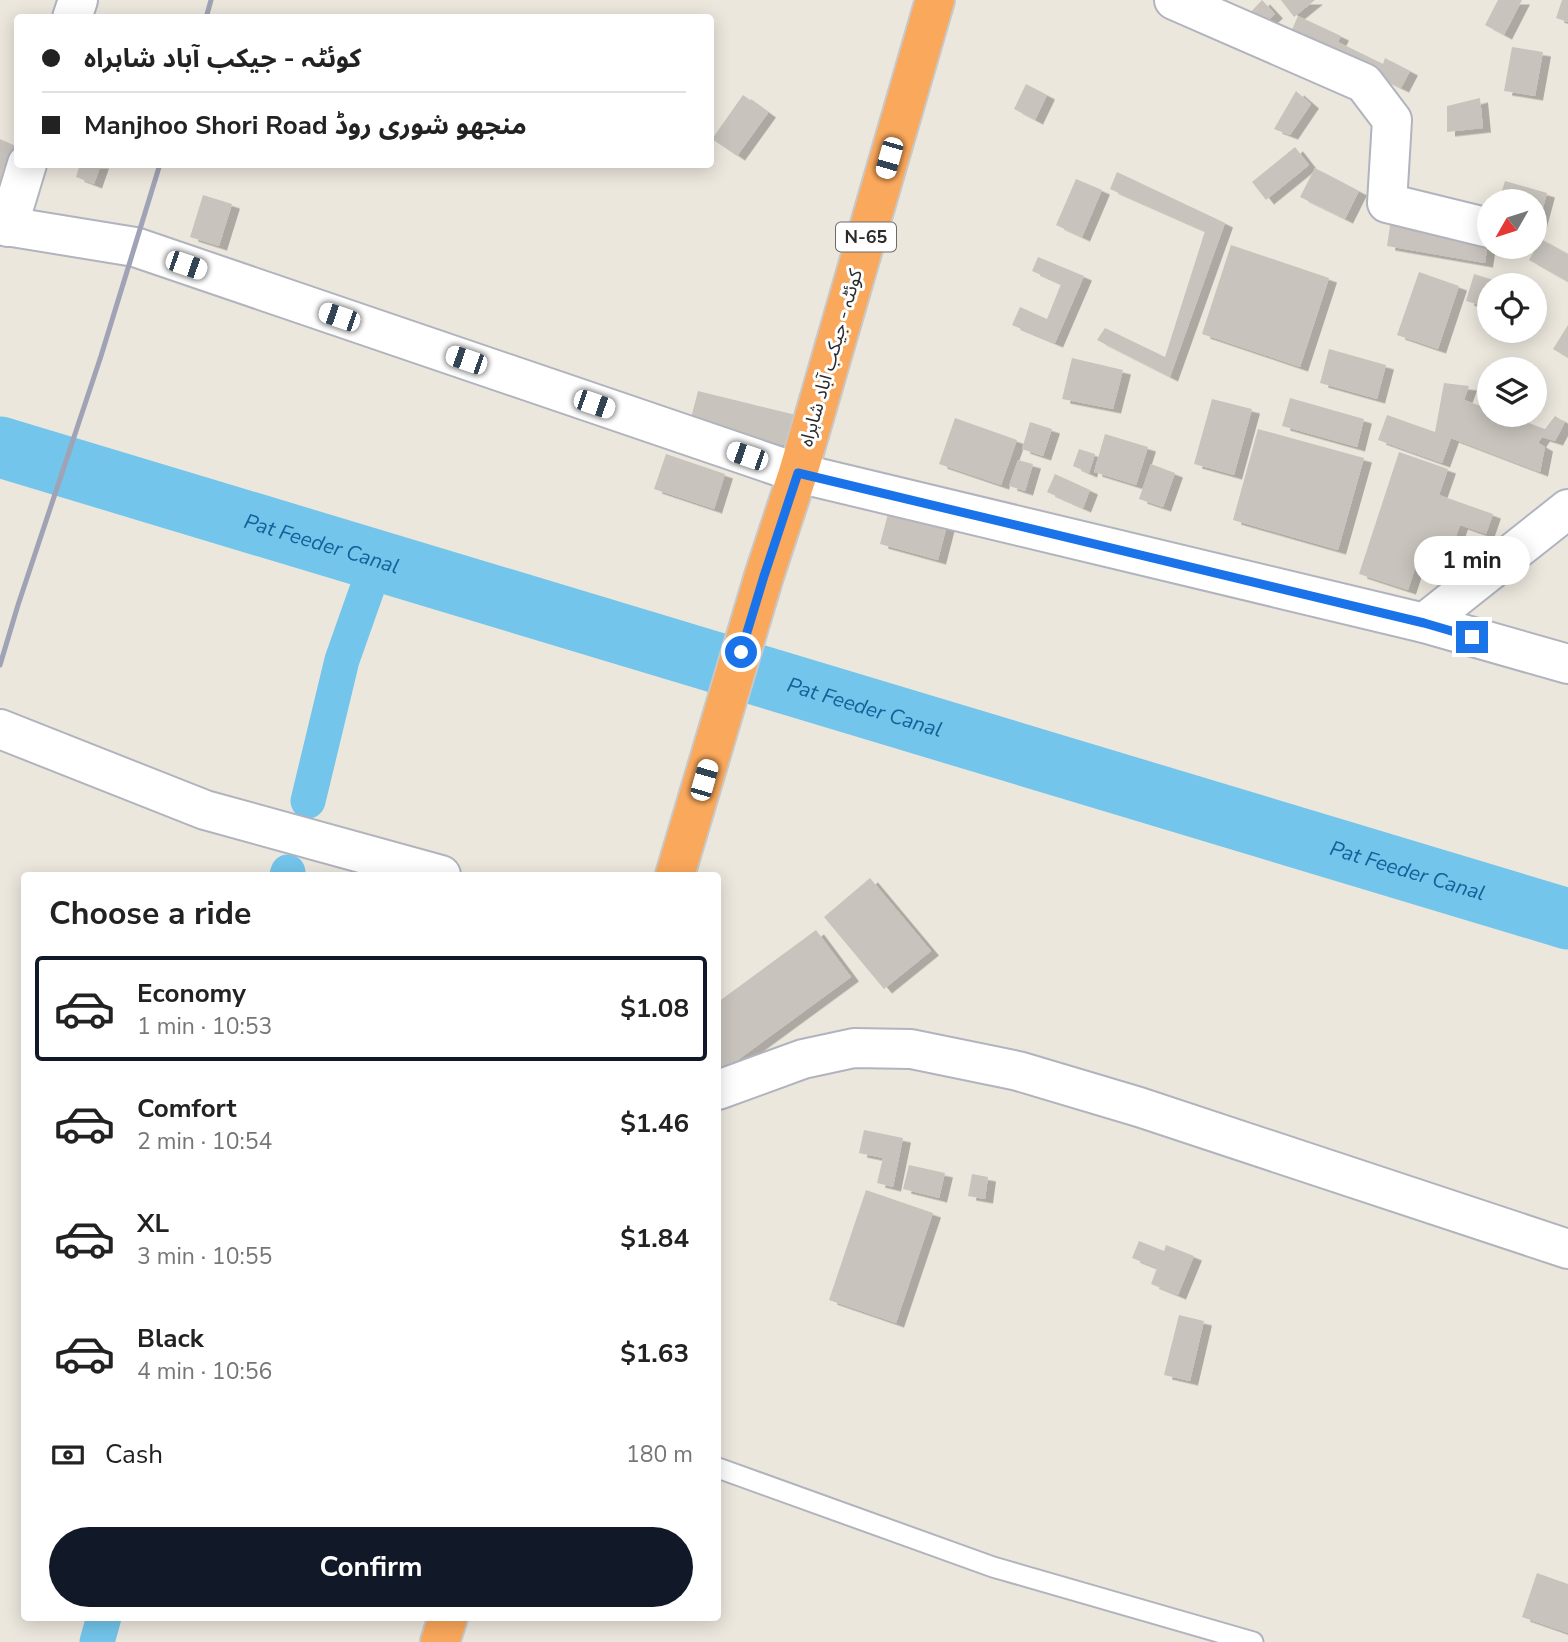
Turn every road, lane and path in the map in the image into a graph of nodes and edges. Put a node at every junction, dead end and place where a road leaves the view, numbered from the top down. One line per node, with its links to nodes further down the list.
1 (935, 0): 6 (highway, کوئٹہ - جیکب آباد شاہراہ / N-65)
2 (1174, 0): 4 (street)
3 (26, 168): 5 (street)
4 (1477, 225)
5 (4, 226): 6 (street)
6 (798, 473): 8 (street); 12 (highway, کوئٹہ - جیکب آباد شاہراہ / N-65)
7 (1568, 509): 8 (street)
8 (1424, 623): 9 (street)
9 (1568, 664)
10 (0, 729): 11 (street)
11 (430, 872)
12 (676, 872)
13 (721, 1089): 14 (street)
14 (1568, 1249)
15 (721, 1469): 18 (lane)
16 (447, 1621): 17 (highway)
17 (440, 1642)
18 (1253, 1642)

